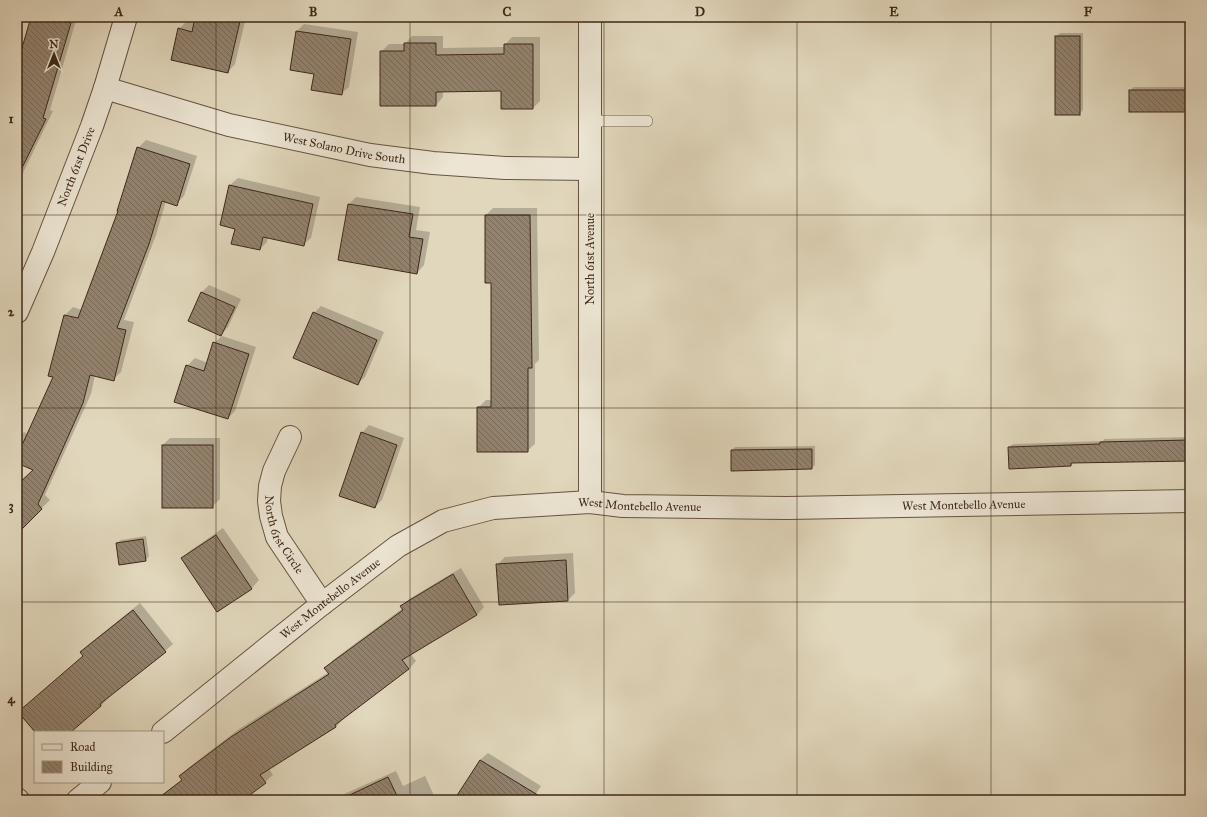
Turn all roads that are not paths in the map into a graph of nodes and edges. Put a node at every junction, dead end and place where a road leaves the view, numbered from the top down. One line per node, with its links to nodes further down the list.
1 (126, 17): 3 (street, North 61st Drive)
2 (590, 17): 4 (street, North 61st Avenue)
3 (105, 88): 6 (street, West Solano Drive South); 7 (street, North 61st Drive)
4 (590, 122): 5 (lane); 6 (street, North 61st Avenue)
5 (647, 122)
6 (590, 169): 10 (street, North 61st Avenue)
7 (17, 312)
8 (290, 437): 11 (street, North 61st Circle)
9 (1190, 501): 10 (street, West Montebello Avenue)
10 (590, 502): 11 (street, West Montebello Avenue)
11 (322, 604): 12 (street, West Montebello Avenue)
12 (164, 731)
13 (99, 783): 14 (street)
14 (78, 800)

